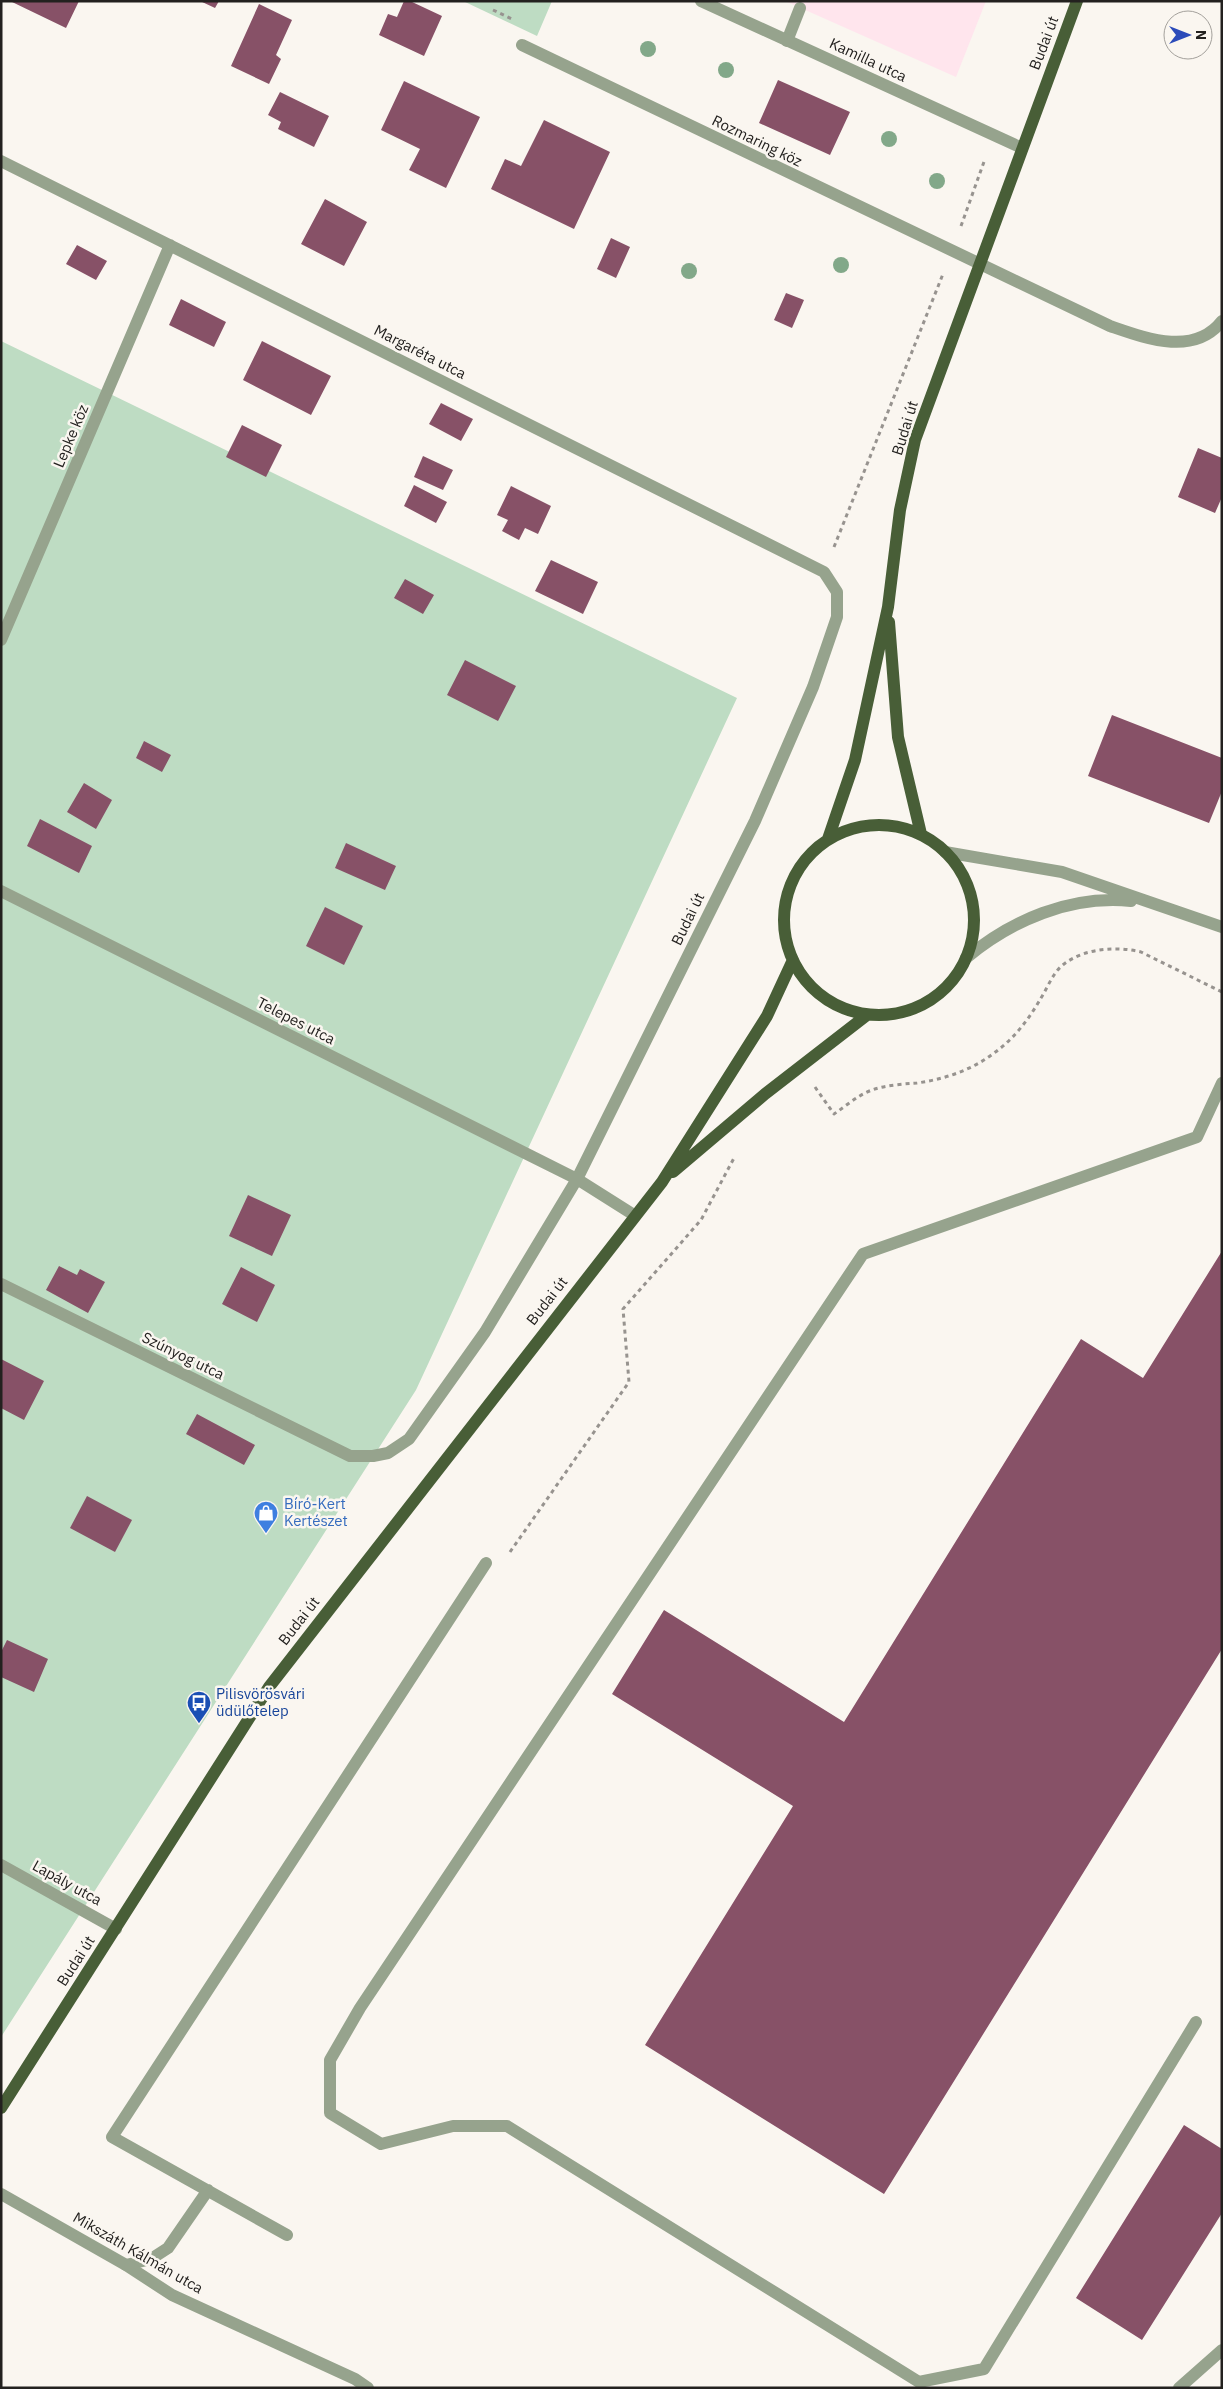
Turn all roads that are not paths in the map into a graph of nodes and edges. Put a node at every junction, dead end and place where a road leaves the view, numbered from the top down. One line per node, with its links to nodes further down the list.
1 (701, 1): 4 (street, Kamilla utca)
2 (1077, 1): 6 (main road, Budai út)
3 (800, 8): 4 (street)
4 (787, 41): 6 (street, Kamilla utca)
5 (522, 46): 9 (street, Rozmaring köz)
6 (1022, 148): 9 (main road, Budai út)
7 (1, 161): 8 (street, Margaréta utca)
8 (170, 245): 11 (street, Margaréta utca); 13 (street, Lepke köz)
9 (979, 264): 10 (street); 12 (main road, Budai út)
10 (1220, 326)
11 (824, 572): 24 (street, Budai út)
12 (888, 607): 14 (main road); 15 (main road)
13 (1, 640)
14 (920, 834): 15 (main road); 16 (main road)
15 (828, 839): 21 (main road)
16 (945, 852): 18 (street); 20 (main road)
17 (1, 891): 24 (street, Telepes utca)
18 (1151, 903): 19 (street); 20 (street)
19 (1222, 927)
20 (966, 958): 22 (main road)
21 (792, 962): 22 (main road); 25 (main road)
22 (868, 1015): 25 (main road)
23 (1222, 1084): 39 (street)
24 (577, 1179): 26 (street, Telepes utca); 28 (street, Budai út)
25 (662, 1182): 26 (main road, Budai út)
26 (634, 1215): 31 (main road, Budai út)
27 (1, 1284): 28 (street, Szúnyog utca)
28 (350, 1456)
29 (486, 1563): 34 (street)
30 (1, 1865): 31 (street, Lapály utca)
31 (116, 1929): 33 (main road, Budai út)
32 (1196, 2022): 39 (street)
33 (1, 2108)
34 (208, 2190): 36 (street); 37 (street)
35 (1, 2194): 37 (street, Mikszáth Kálmán utca)
36 (287, 2234)
37 (126, 2265): 40 (street, Mikszáth Kálmán utca)
38 (1222, 2350): 41 (street)
39 (923, 2385)
40 (368, 2388)
41 (1179, 2388)

